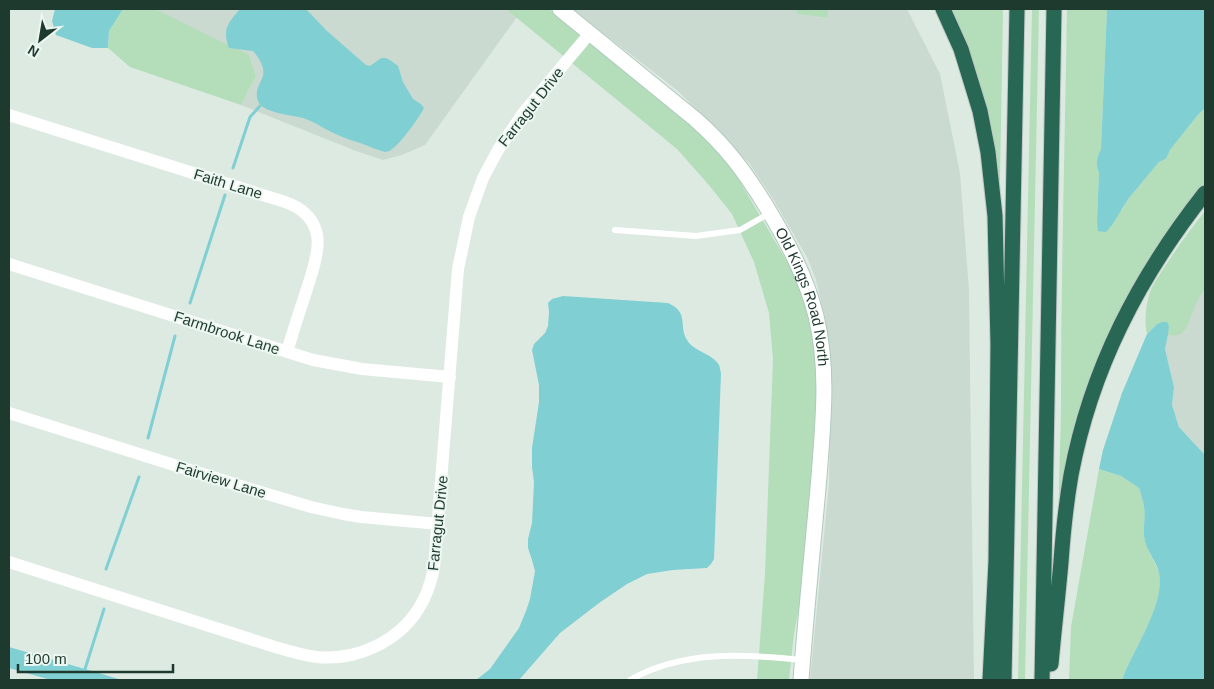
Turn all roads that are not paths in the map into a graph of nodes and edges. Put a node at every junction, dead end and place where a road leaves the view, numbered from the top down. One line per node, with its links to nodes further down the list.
1 (560, 9): 5 (street, Old Kings Road North)
2 (944, 9): 19 (highway)
3 (1017, 9): 20 (highway)
4 (1054, 9): 21 (highway)
5 (590, 33): 8 (street, Old Kings Road North); 12 (street, Farragut Drive)
6 (9, 115): 11 (street, Faith Lane)
7 (1205, 193): 22 (highway)
8 (770, 213): 9 (lane); 16 (street, Old Kings Road North)
9 (616, 230)
10 (9, 264): 11 (street, Farmbrook Lane)
11 (287, 352): 12 (street, Farmbrook Lane)
12 (450, 377): 14 (street, Farragut Drive)
13 (9, 413): 14 (street, Fairview Lane)
14 (439, 524): 15 (street, Farragut Drive)
15 (9, 562)
16 (802, 660): 17 (lane); 18 (street, Old Kings Road North)
17 (630, 680)
18 (801, 680)
19 (990, 680)
20 (1004, 680)
21 (1042, 680)
22 (1048, 680)

